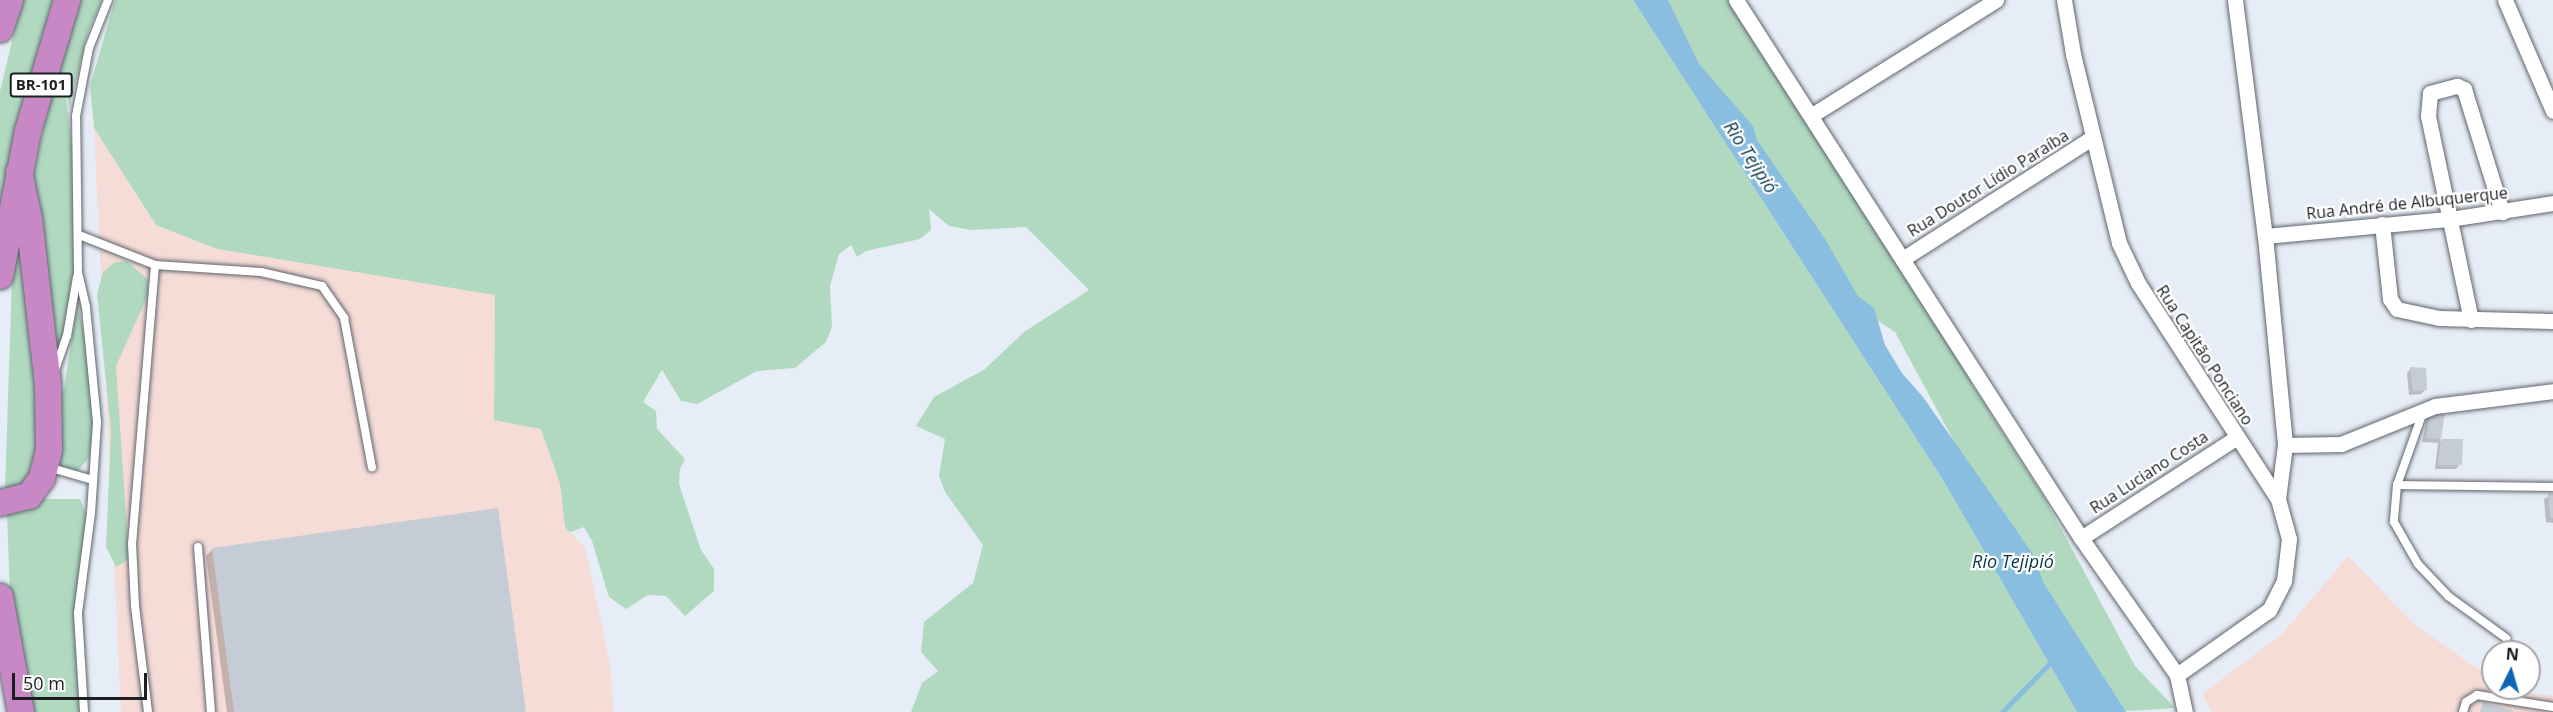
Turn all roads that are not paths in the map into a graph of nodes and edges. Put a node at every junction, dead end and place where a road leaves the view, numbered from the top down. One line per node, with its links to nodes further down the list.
1 (10, 0): 9 (highway)
2 (68, 0): 13 (highway, BR-101)
3 (108, 0): 18 (lane)
4 (1736, 0): 11 (street)
5 (1995, 0): 11 (street)
6 (2064, 0): 12 (street, Rua Capitão Ponciano)
7 (2235, 0): 19 (street)
8 (2505, 0): 10 (street)
9 (0, 28)
10 (2553, 111)
11 (1812, 115): 20 (street)
12 (2092, 138): 20 (street, Rua Doutor Lídio Paraíba); 29 (street, Rua Capitão Ponciano)
13 (19, 172): 23 (highway, BR-101); 26 (highway)
14 (2553, 203): 15 (street, Rua André de Albuquerque)
15 (2502, 212): 16 (street, Rua André de Albuquerque); 16 (street)
16 (2450, 219): 17 (street, Rua André de Albuquerque); 24 (street)
17 (2382, 224): 19 (street, Rua André de Albuquerque); 24 (street)
18 (79, 235): 21 (lane); 22 (lane)
19 (2265, 236): 30 (street)
20 (1904, 258): 38 (street)
21 (155, 265): 32 (lane); 46 (lane)
22 (78, 273): 26 (lane); 33 (lane)
23 (0, 276)
24 (2471, 320): 25 (street)
25 (2553, 321)
26 (48, 385): 31 (highway)
27 (2553, 391): 28 (street)
28 (2423, 411): 30 (street); 34 (lane)
29 (2236, 437): 36 (street, Rua Capitão Ponciano); 38 (street, Rua Luciano Costa)
30 (2285, 445): 36 (street)
31 (46, 467): 33 (lane); 37 (highway)
32 (372, 467)
33 (93, 480): 45 (lane)
34 (2397, 485): 35 (lane); 41 (lane)
35 (2553, 487)
36 (2278, 499): 42 (street, Rua Capitão Ponciano)
37 (0, 503)
38 (2081, 538): 42 (street)
39 (198, 547): 47 (lane)
40 (0, 597): 44 (highway)
41 (2506, 638)
42 (2177, 675): 48 (street)
43 (2553, 707): 49 (lane)
44 (21, 712)
45 (84, 712)
46 (148, 712)
47 (211, 712)
48 (2185, 712)
49 (2463, 712)

